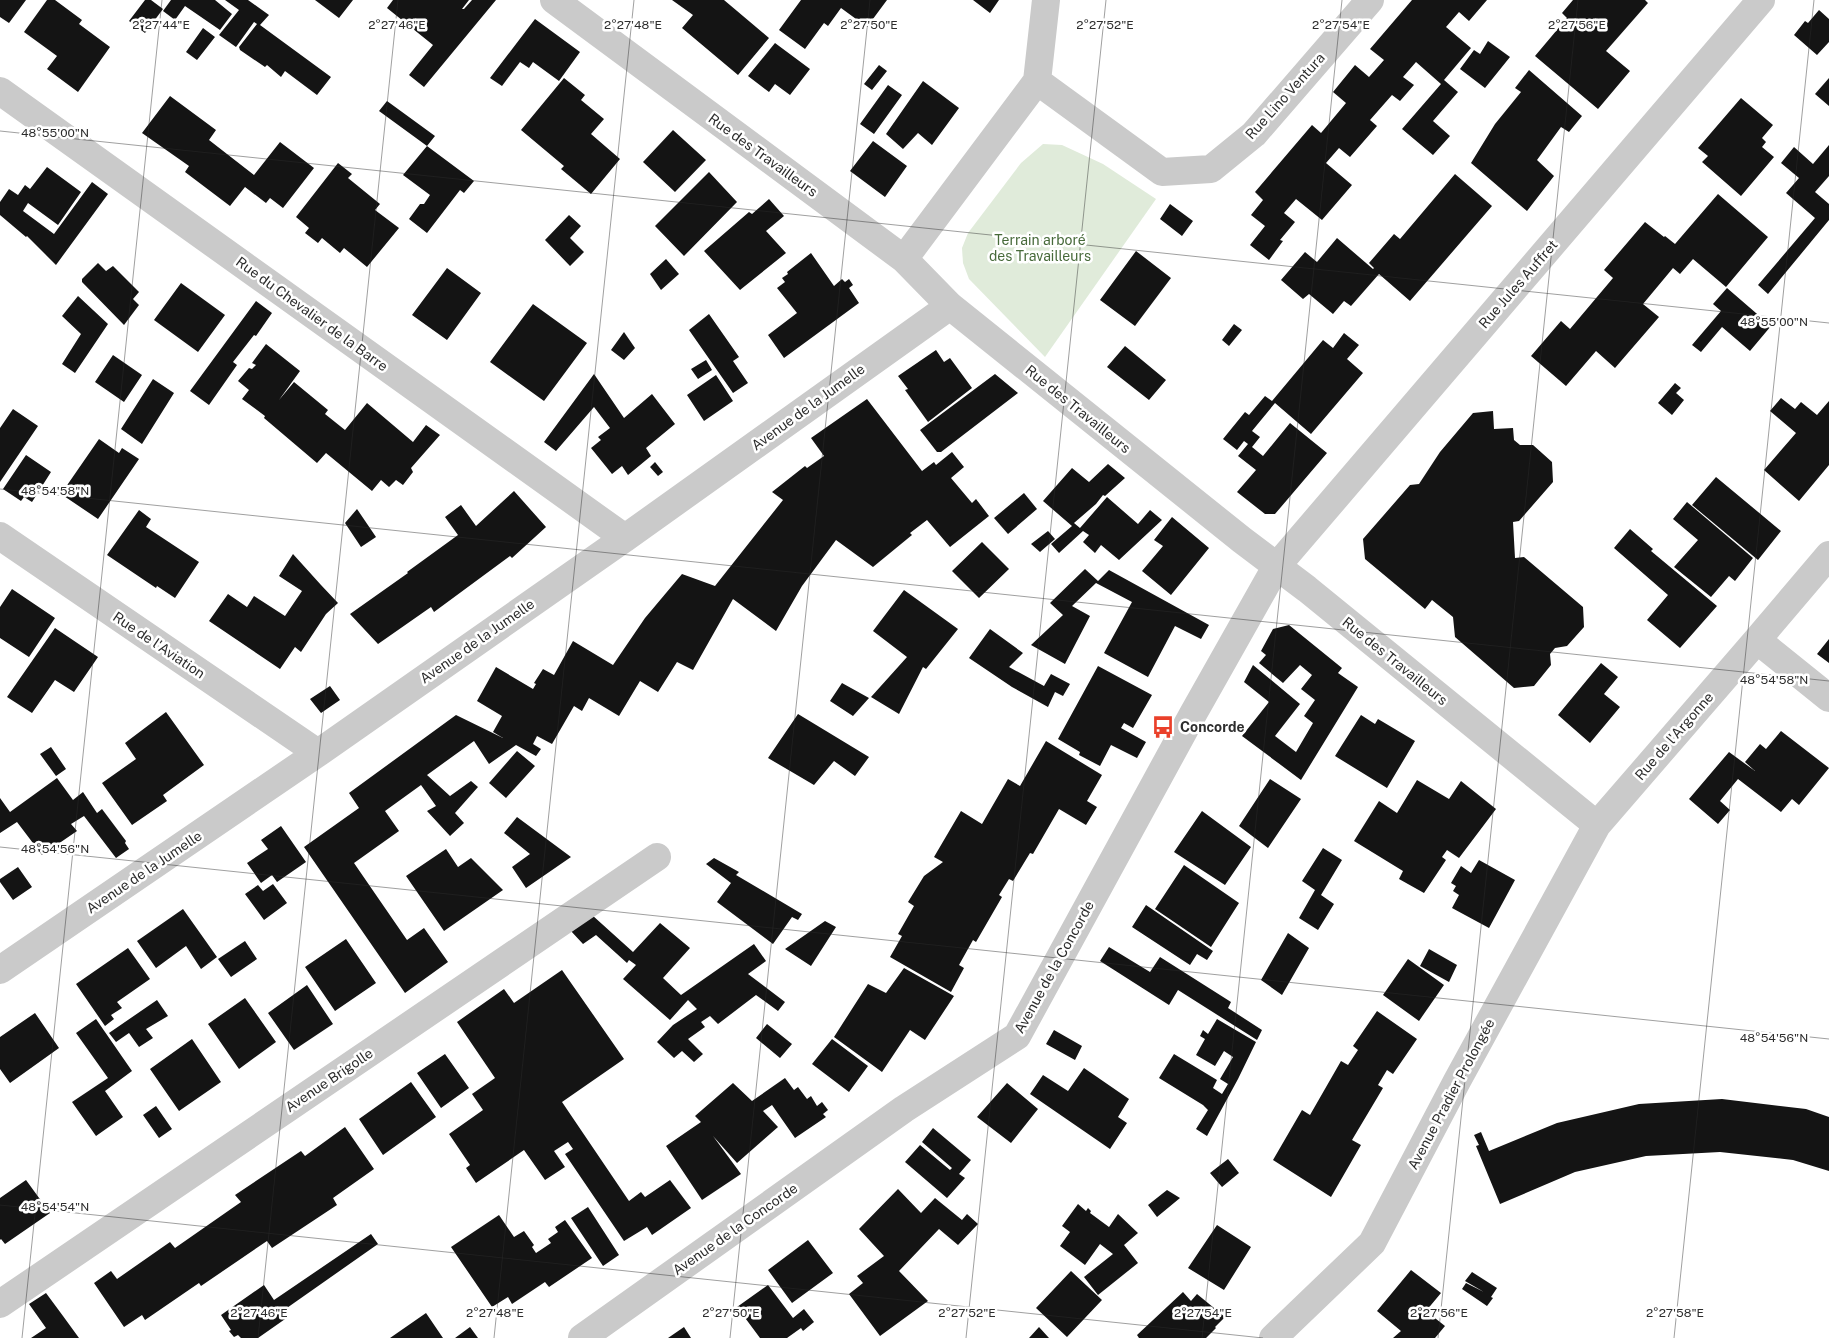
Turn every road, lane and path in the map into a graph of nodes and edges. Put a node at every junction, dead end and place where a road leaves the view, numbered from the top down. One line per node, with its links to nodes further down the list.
1 (554, 0): 7 (street, Rue des Travailleurs)
2 (1046, 0): 5 (street)
3 (1370, 0): 5 (street, Rue Lino Ventura)
4 (1761, 0): 12 (street, Rue Jules Auffret)
5 (1037, 81): 7 (street)
6 (0, 91): 10 (street, Rue du Chevalier de la Barre)
7 (904, 259): 8 (street, Rue des Travailleurs)
8 (950, 306): 10 (street, Avenue de la Jumelle); 12 (street, Rue des Travailleurs)
9 (0, 536): 15 (street, Rue de l'Aviation)
10 (625, 538): 15 (street, Avenue de la Jumelle)
11 (1829, 555): 13 (street, Rue de l'Argonne)
12 (1276, 567): 16 (street, Rue des Travailleurs); 20 (street, Avenue de la Concorde)
13 (1757, 640): 14 (street); 16 (street, Rue de l'Argonne)
14 (1829, 698)
15 (318, 753): 18 (street, Avenue de la Jumelle)
16 (1597, 825): 21 (street, Avenue Pradier Prolongée)
17 (657, 857): 19 (street, Avenue Brigolle)
18 (0, 970)
19 (0, 1304)
20 (582, 1338)
21 (1273, 1338)

